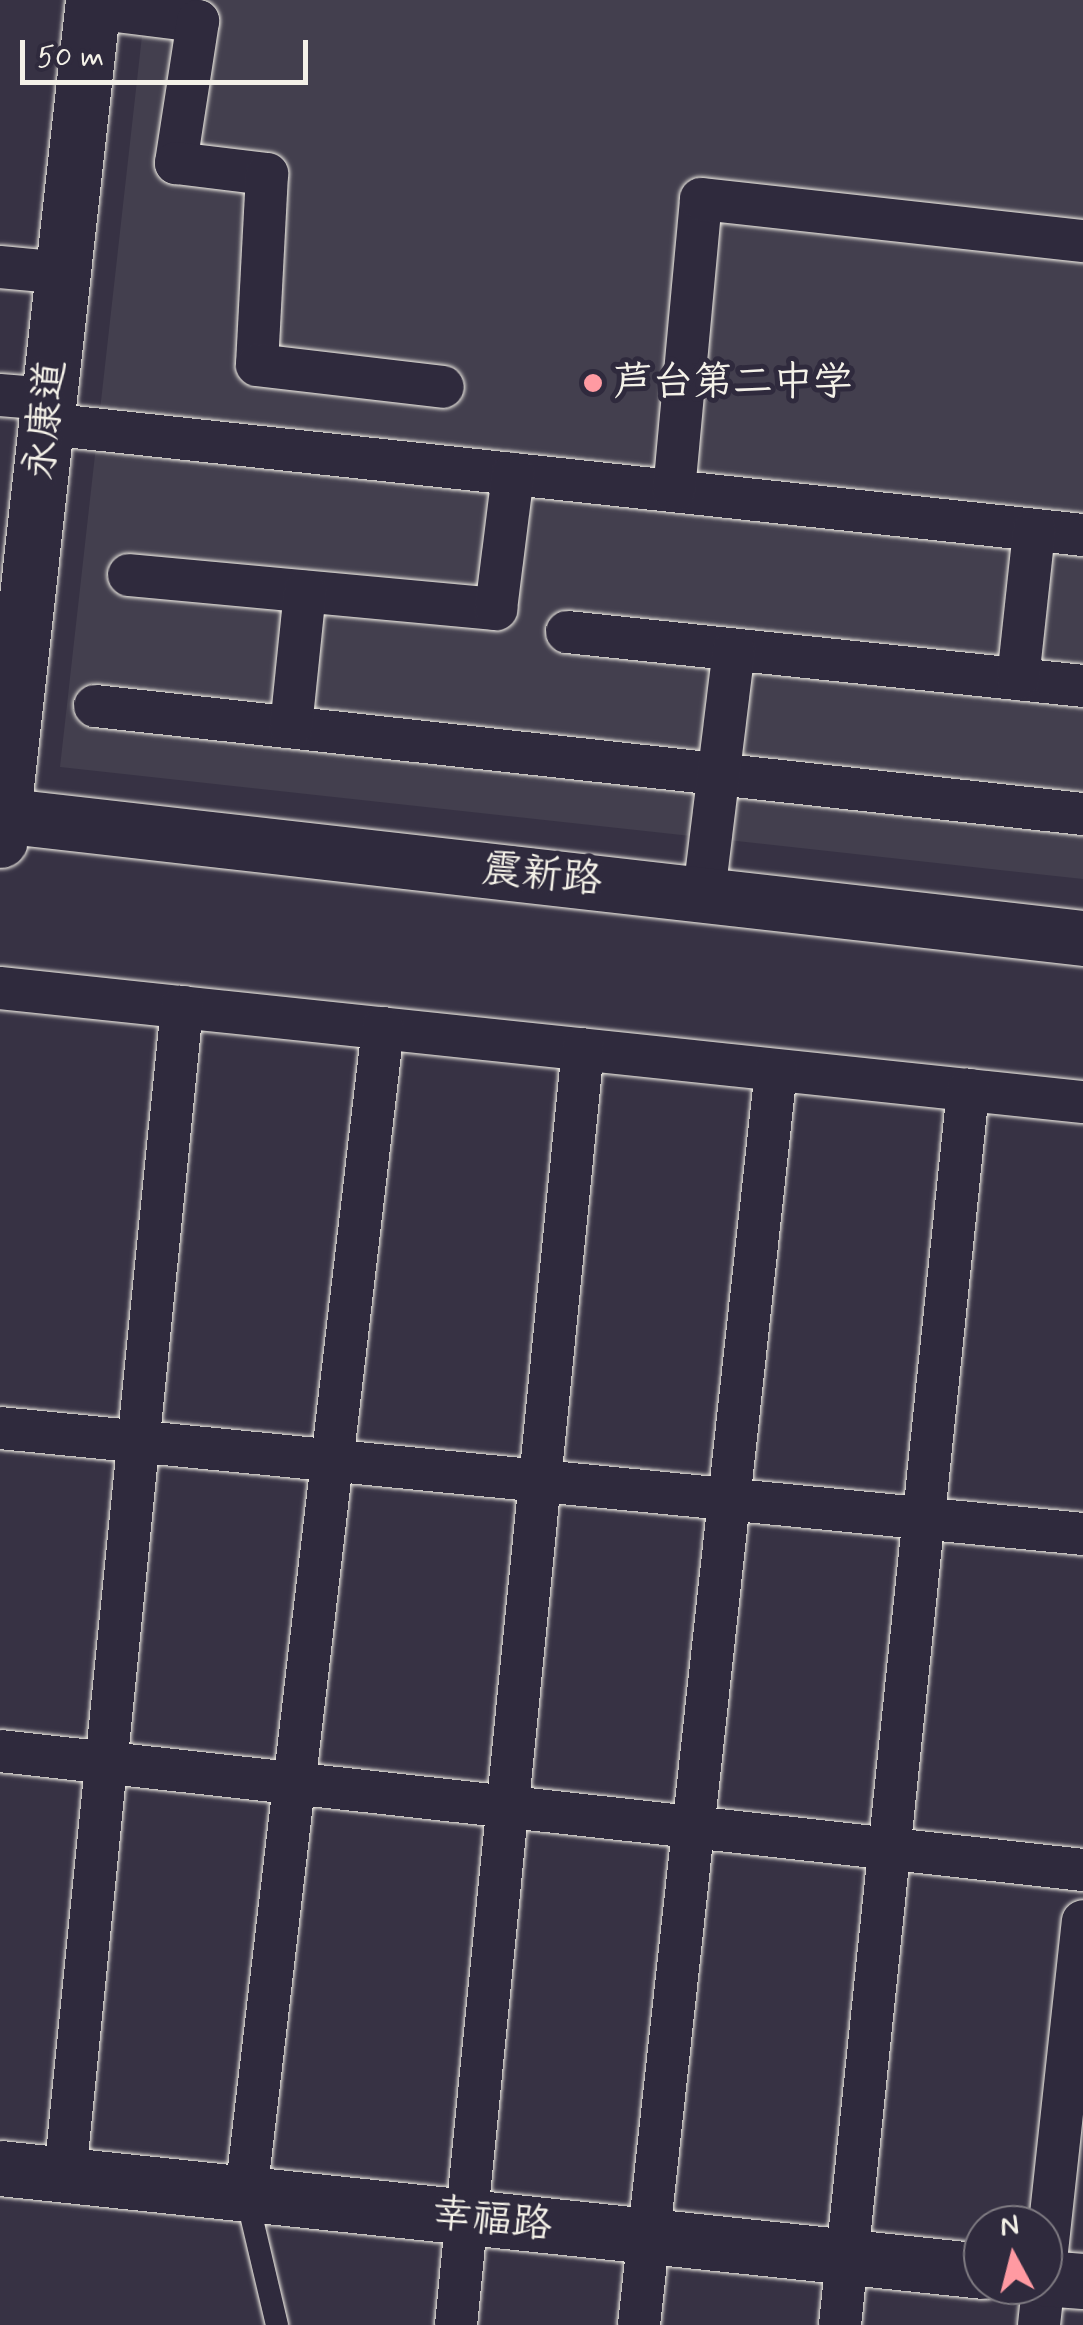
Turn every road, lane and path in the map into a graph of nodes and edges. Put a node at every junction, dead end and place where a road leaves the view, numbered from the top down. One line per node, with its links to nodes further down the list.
1 (92, 4): 4 (street, 永康道); 5 (street)
2 (1083, 241): 8 (street)
3 (0, 267): 4 (street)
4 (63, 273): 6 (street, 永康道)
5 (443, 387)
6 (32, 406): 7 (street); 9 (street, 永康道)
7 (513, 474): 8 (street); 13 (street)
8 (674, 491): 10 (street)
9 (18, 519): 15 (street, 永康道)
10 (1034, 531): 11 (street); 17 (street)
11 (1083, 535)
12 (129, 575): 13 (street)
13 (305, 592): 20 (street)
14 (567, 632): 16 (street)
15 (10, 648): 23 (street, 永康道)
16 (734, 650): 17 (street); 21 (street)
17 (1018, 680): 18 (street)
18 (1083, 686)
19 (95, 706): 20 (street)
20 (291, 727): 21 (street)
21 (719, 774): 22 (street); 24 (street)
22 (1083, 814)
23 (1, 823): 24 (street, 震新路)
24 (704, 894): 25 (street, 震新路)
25 (1083, 938)
26 (0, 988): 27 (street)
27 (182, 1007): 28 (street); 34 (street)
28 (384, 1028): 29 (street); 35 (street)
29 (583, 1049): 30 (street); 36 (street)
30 (776, 1070): 31 (street); 37 (street)
31 (968, 1090): 32 (street); 38 (street)
32 (1083, 1102)
33 (0, 1428): 34 (street)
34 (138, 1442): 35 (street); 41 (street)
35 (332, 1460): 36 (street); 42 (street)
36 (540, 1481): 37 (street); 43 (street)
37 (729, 1499): 38 (street); 44 (street)
38 (924, 1518): 39 (street); 45 (street)
39 (1083, 1534)
40 (0, 1750): 41 (street)
41 (106, 1762): 42 (street); 49 (street)
42 (294, 1783): 43 (street); 50 (street)
43 (508, 1806): 44 (street); 52 (street)
44 (694, 1828): 45 (street); 53 (street)
45 (890, 1848): 46 (street); 54 (street)
46 (1083, 1870)
47 (1083, 1921): 51 (street)
48 (0, 2168): 49 (street, 幸福路)
49 (65, 2175): 50 (street, 幸福路)
50 (246, 2194): 52 (street, 幸福路); 56 (lane)
51 (1052, 2205)
52 (466, 2217): 53 (street, 幸福路); 57 (street)
53 (649, 2236): 54 (street, 幸福路); 58 (street)
54 (847, 2257): 55 (street, 幸福路); 59 (street)
55 (963, 2269)
56 (277, 2325)
57 (456, 2325)
58 (639, 2325)
59 (840, 2325)

